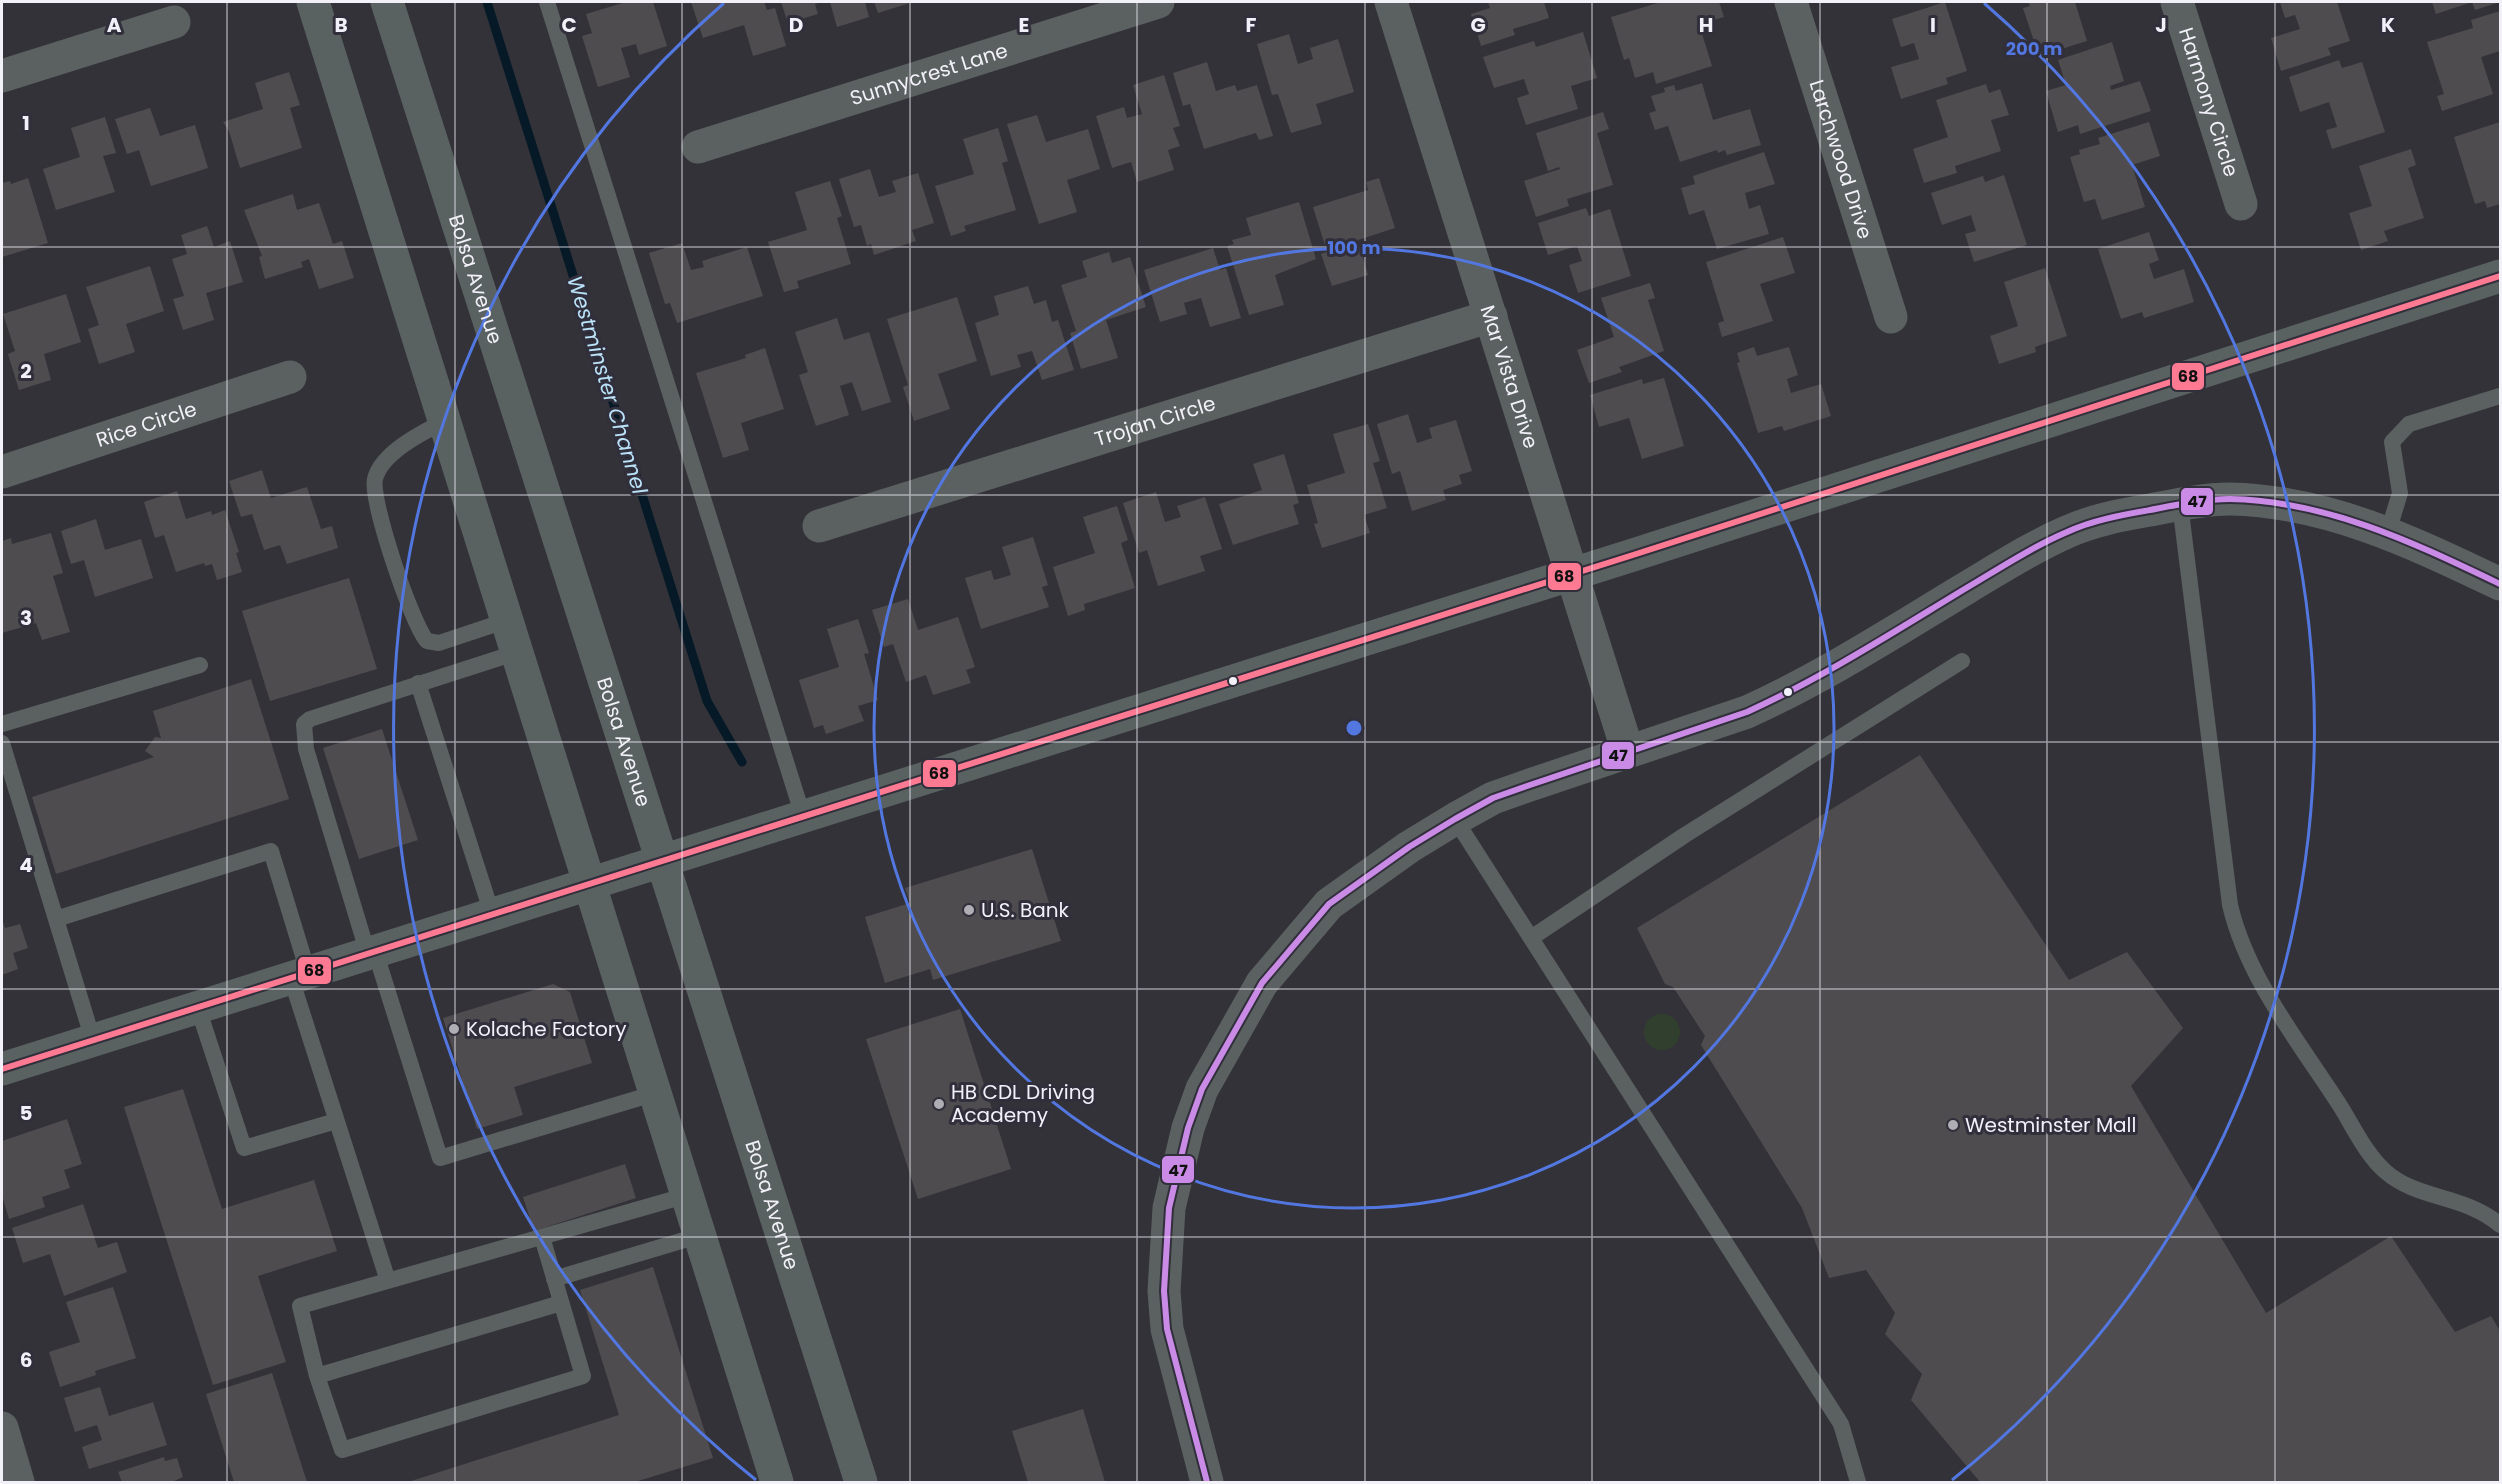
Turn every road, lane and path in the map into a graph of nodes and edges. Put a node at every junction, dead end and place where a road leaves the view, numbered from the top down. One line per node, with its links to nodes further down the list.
1 (313, 2): 17 (main road)
2 (387, 2): 34 (main road, Bolsa Avenue)
3 (547, 2): 32 (lane)
4 (1158, 2): 10 (street, Sunnycrest Lane)
5 (1391, 2): 13 (street, Mar Vista Drive)
6 (1791, 2): 14 (street, Larchwood Drive)
7 (2177, 2): 11 (street, Harmony Circle)
8 (174, 22): 9 (street)
9 (2, 76)
10 (698, 147)
11 (2241, 204)
12 (2500, 276): 22 (main road)
13 (1491, 316): 20 (street, Trojan Circle); 22 (street, Mar Vista Drive)
14 (1891, 318)
15 (290, 377): 18 (street, Rice Circle)
16 (2500, 396): 21 (lane)
17 (445, 421): 24 (main road); 24 (lane)
18 (2, 472)
19 (2180, 504): 21 (street); 31 (street); 47 (lane)
20 (819, 526)
21 (2388, 532): 23 (street)
22 (1572, 574): 31 (street, Mar Vista Drive); 32 (main road)
23 (2500, 584)
24 (508, 620): 25 (main road)
25 (518, 652): 28 (lane); 35 (main road)
26 (1962, 661): 38 (lane)
27 (200, 665): 29 (lane)
28 (418, 683): 36 (lane); 39 (lane)
29 (2, 724)
30 (2, 743): 37 (lane)
31 (1628, 752): 33 (street)
32 (803, 816): 34 (main road)
33 (1455, 819): 38 (lane); 58 (street)
34 (662, 861): 35 (main road); 57 (main road, Bolsa Avenue)
35 (591, 883): 36 (main road); 44 (main road)
36 (492, 914): 39 (main road)
37 (56, 919): 40 (lane); 42 (lane)
38 (1531, 938): 59 (lane)
39 (371, 952): 40 (main road); 44 (lane)
40 (300, 975): 41 (main road); 45 (lane)
41 (198, 1008): 42 (main road); 45 (lane)
42 (93, 1040): 43 (main road)
43 (2, 1069)
44 (656, 1093): 46 (main road)
45 (336, 1121): 51 (lane)
46 (688, 1195): 48 (main road); 49 (lane)
47 (2500, 1225)
48 (701, 1235): 50 (lane); 56 (main road)
49 (542, 1237): 50 (lane); 51 (lane)
50 (554, 1279): 52 (lane)
51 (388, 1281): 53 (lane)
52 (561, 1303): 53 (lane); 53 (lane)
53 (317, 1376)
54 (2, 1428): 55 (street)
55 (18, 1482)
56 (777, 1482)
57 (861, 1482)
58 (1207, 1482)
59 (1858, 1482)

